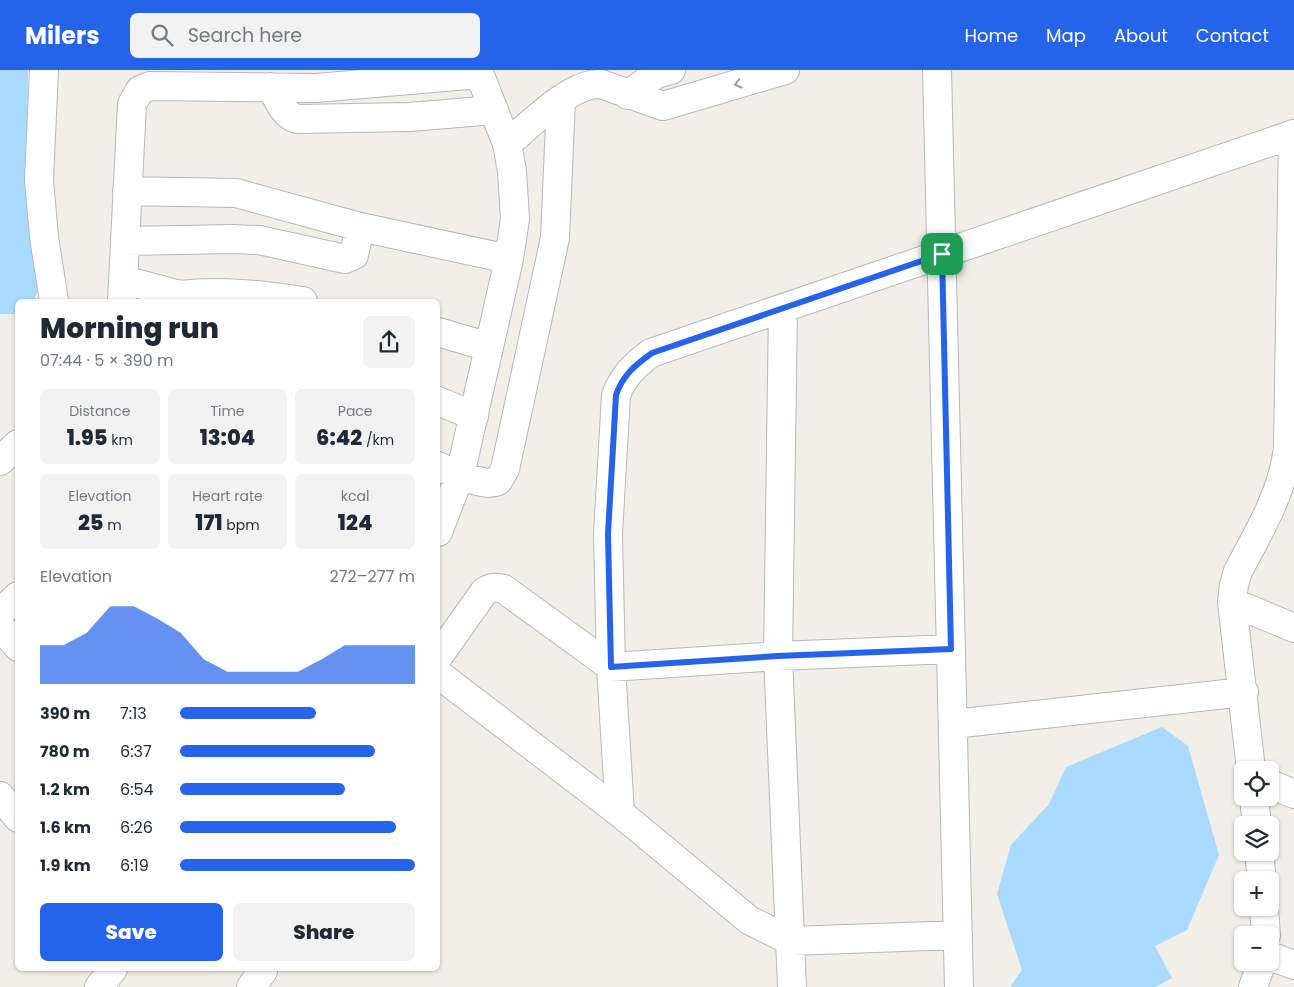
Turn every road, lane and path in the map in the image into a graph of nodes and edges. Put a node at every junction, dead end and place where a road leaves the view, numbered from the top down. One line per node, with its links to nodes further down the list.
1 (44, 70): 19 (street)
2 (671, 70): 7 (street)
3 (785, 70): 7 (street, one-way to 7)
4 (937, 70): 15 (street)
5 (479, 72): 6 (street); 9 (street)
6 (271, 87): 9 (street); 12 (street)
7 (628, 95): 8 (street)
8 (561, 100): 11 (street); 28 (street)
9 (494, 110): 11 (street)
10 (1294, 134): 15 (street); 29 (street)
11 (507, 144): 16 (street)
12 (127, 192): 13 (street); 14 (street)
13 (360, 227): 14 (street); 16 (street)
14 (126, 241): 17 (street)
15 (942, 254): 21 (street); 37 (street)
16 (509, 259): 23 (street)
17 (123, 291): 18 (street)
18 (188, 298): 20 (street)
19 (54, 299)
20 (289, 299)
21 (783, 309): 39 (street); 40 (street)
22 (440, 333): 23 (street)
23 (489, 347): 25 (street)
24 (440, 402): 25 (street)
25 (474, 416): 28 (street)
26 (15, 447): 27 (street)
27 (0, 461)
28 (449, 471): 30 (street)
29 (1288, 487): 32 (street)
30 (440, 521)
31 (15, 599): 33 (street)
32 (1232, 602): 35 (street); 42 (street)
33 (0, 613)
34 (0, 626): 36 (street)
35 (1294, 628)
36 (15, 644)
37 (951, 649): 39 (street); 43 (street)
38 (440, 654): 40 (street)
39 (778, 656): 40 (street); 51 (street)
40 (611, 667): 48 (street)
41 (440, 676): 48 (street)
42 (1244, 692): 43 (street); 44 (street)
43 (953, 724): 50 (street)
44 (1250, 761)
45 (1279, 788): 46 (street)
46 (1294, 794)
47 (0, 796): 49 (street)
48 (620, 813): 51 (street)
49 (15, 814)
50 (958, 935): 51 (street); 58 (street)
51 (790, 941): 57 (street)
52 (1279, 959): 53 (street)
53 (1294, 965)
54 (111, 971): 56 (street)
55 (1259, 971): 59 (street)
56 (99, 987)
57 (792, 987)
58 (959, 987)
59 (1253, 987)

